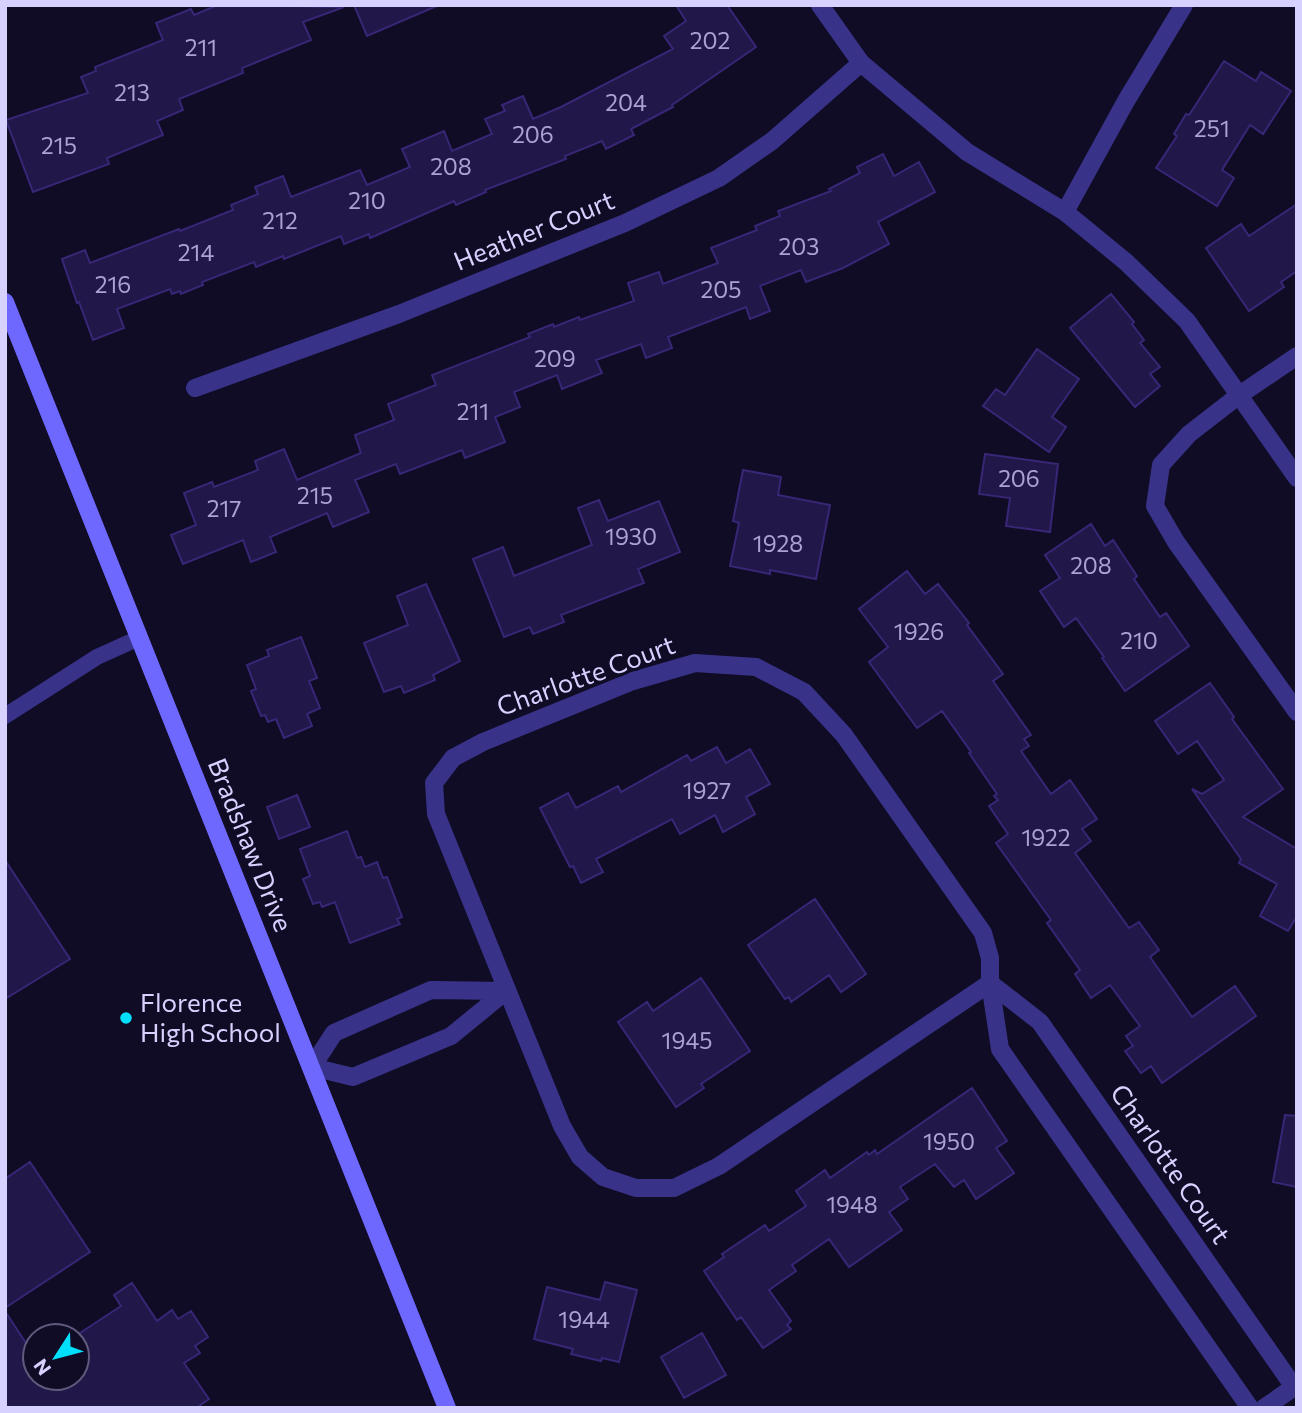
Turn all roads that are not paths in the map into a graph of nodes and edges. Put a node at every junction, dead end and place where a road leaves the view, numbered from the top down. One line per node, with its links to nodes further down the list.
1 (820, 5): 3 (street)
2 (1184, 5): 4 (street)
3 (861, 63): 4 (street); 7 (street, Heather Court)
4 (1065, 212): 8 (street)
5 (5, 302): 10 (street, Bradshaw Drive)
6 (1297, 356): 8 (street)
7 (195, 388)
8 (1238, 396): 9 (street); 11 (street)
9 (1297, 478)
10 (139, 638): 12 (lane); 15 (street, Bradshaw Drive)
11 (1297, 712)
12 (5, 716)
13 (990, 984): 14 (street, Charlotte Court); 14 (street, Charlotte Court); 16 (street, Charlotte Court); 18 (street, Charlotte Court)
14 (506, 991): 15 (street); 15 (street)
15 (312, 1067): 17 (street, Bradshaw Drive)
16 (1295, 1386): 19 (street)
17 (447, 1408)
18 (1250, 1408)
19 (1264, 1408)

